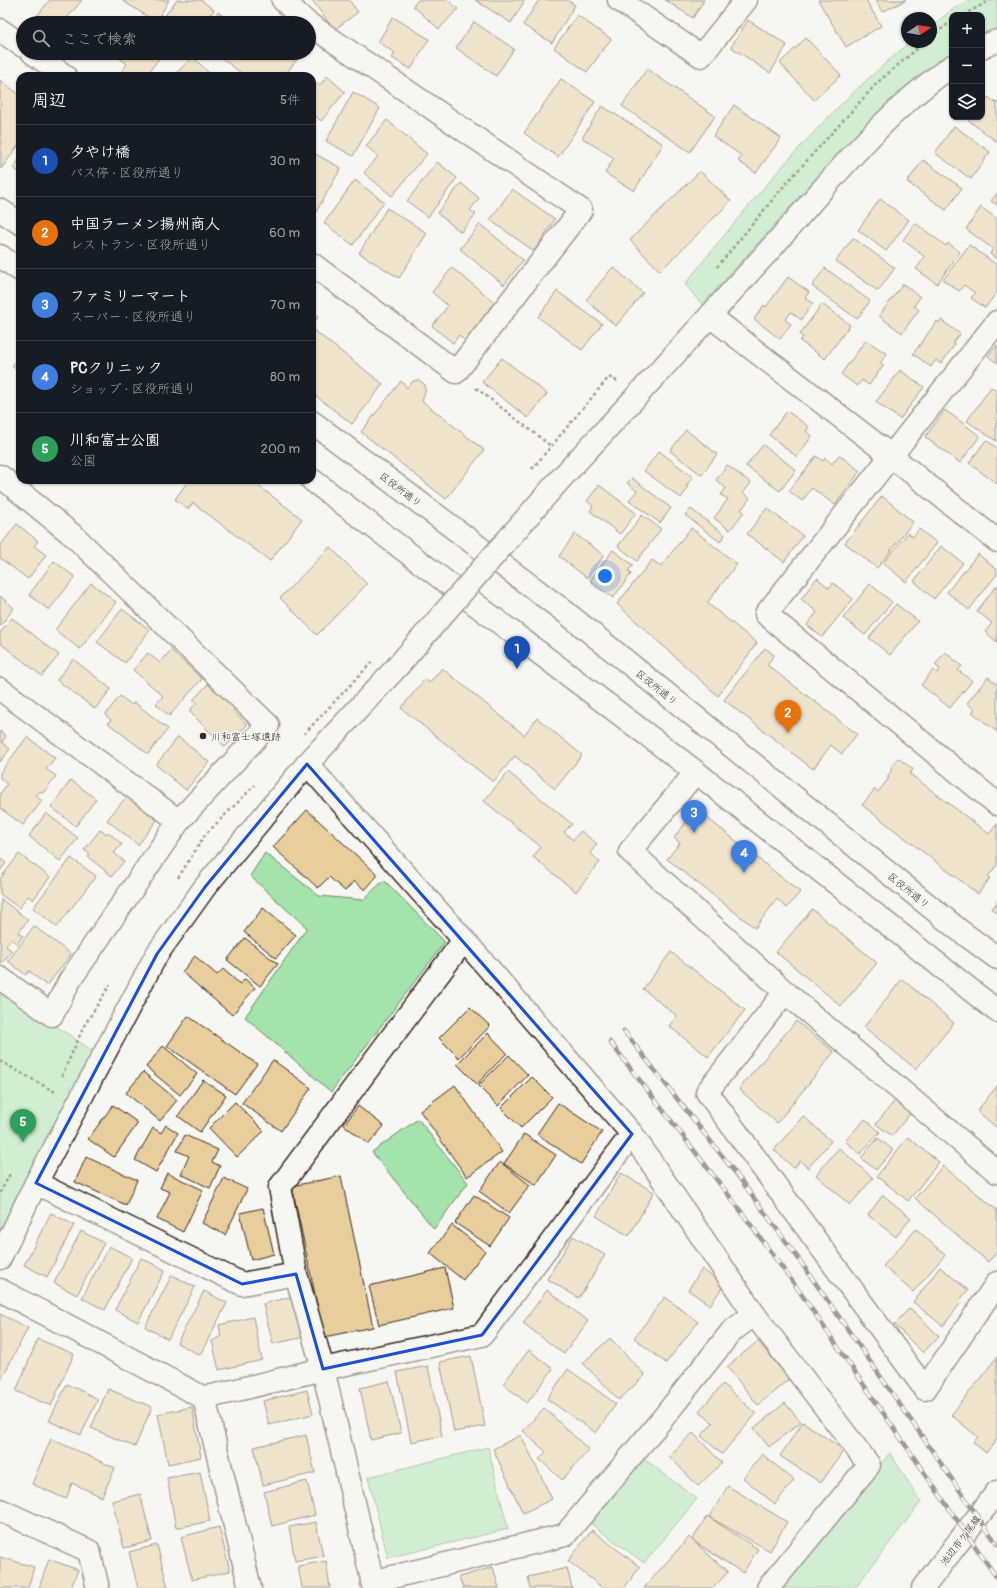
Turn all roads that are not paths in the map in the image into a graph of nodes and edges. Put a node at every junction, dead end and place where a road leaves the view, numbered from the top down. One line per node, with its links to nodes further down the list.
1 (283, 0): 4 (street)
2 (618, 0): 3 (street)
3 (746, 0)
4 (300, 16)
5 (316, 29): 17 (street)
6 (0, 30): 8 (street)
7 (997, 40): 9 (street)
8 (16, 41)
9 (985, 46)
10 (43, 60): 12 (street)
11 (949, 68): 18 (street)
12 (59, 72)
13 (0, 210): 14 (street)
14 (16, 220)
15 (0, 256): 16 (street)
16 (16, 267)
17 (316, 267)
18 (710, 316): 21 (street); 26 (street, bridge)
19 (997, 322): 21 (street)
20 (316, 425): 31 (street, 区役所通り)
21 (890, 455): 24 (street); 28 (street)
22 (0, 476): 29 (street)
23 (316, 483): 27 (street)
24 (997, 541)
25 (0, 689): 29 (street)
26 (307, 764): 30 (street); 37 (street)
27 (696, 772): 33 (street); 34 (street)
28 (997, 804)
29 (179, 821): 32 (street)
30 (464, 940): 35 (street); 39 (street)
31 (997, 958)
32 (0, 978)
33 (785, 992): 36 (street); 40 (street)
34 (997, 1010)
35 (632, 1134): 42 (street); 43 (street)
36 (997, 1172)
37 (36, 1183): 38 (street); 39 (street)
38 (0, 1258)
39 (296, 1274): 43 (street)
40 (997, 1283)
41 (0, 1290): 44 (street)
42 (754, 1314): 47 (street); 50 (street)
43 (323, 1369): 44 (street); 47 (street)
44 (204, 1398): 49 (street)
45 (997, 1492): 51 (street, 池辺市ケ尾線)
46 (0, 1510): 48 (street)
47 (373, 1585)
48 (98, 1588)
49 (250, 1588)
50 (768, 1588)
51 (923, 1588)

